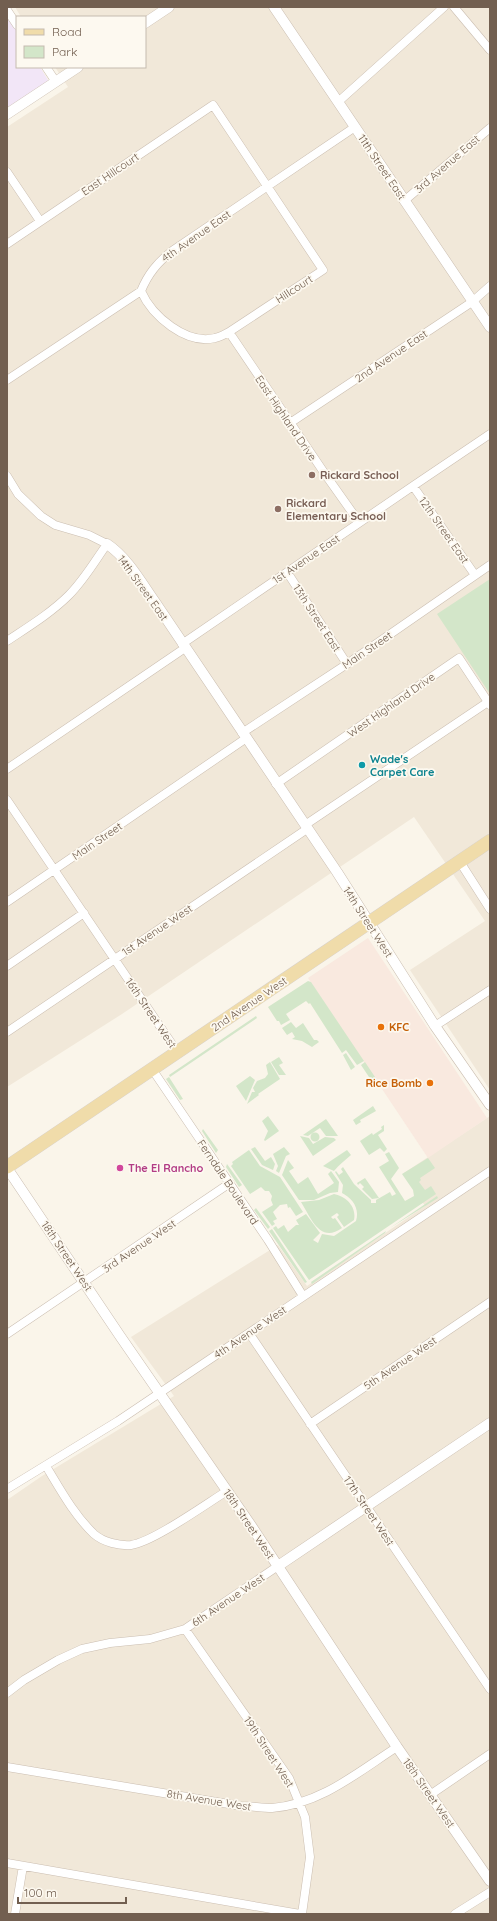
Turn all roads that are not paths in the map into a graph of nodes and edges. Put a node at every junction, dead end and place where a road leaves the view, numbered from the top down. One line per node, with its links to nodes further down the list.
1 (169, 7): 6 (street)
2 (274, 7): 12 (street, 11th Street East)
3 (444, 7): 12 (street)
4 (454, 7): 8 (street)
5 (7, 10): 7 (street)
6 (146, 22)
7 (16, 24)
8 (490, 50)
9 (47, 68): 11 (street)
10 (77, 68): 11 (street)
11 (56, 82): 14 (street)
12 (338, 102): 15 (street, 11th Street East)
13 (213, 105): 18 (street, Hillcourt); 20 (street, East Hillcourt)
14 (7, 114)
15 (355, 127): 18 (street, 4th Avenue East); 19 (street, 11th Street East)
16 (490, 128): 19 (street, 3rd Avenue East)
17 (7, 172): 20 (street)
18 (268, 186): 23 (street, 4th Avenue East); 26 (street, Hillcourt)
19 (404, 201): 24 (street, 11th Street East)
20 (40, 221): 21 (street, East Hillcourt)
21 (7, 244)
22 (490, 286): 24 (street, 2nd Avenue East)
23 (141, 291): 26 (street, Hillcourt); 27 (street)
24 (472, 302): 25 (street, 11th Street East); 28 (street, 2nd Avenue East)
25 (490, 326)
26 (229, 332): 28 (street, East Highland Drive)
27 (7, 380)
28 (290, 423): 32 (street, East Highland Drive)
29 (490, 434): 31 (street, 1st Avenue East)
30 (7, 476): 33 (street, 14th Street East)
31 (412, 486): 32 (street, 1st Avenue East); 36 (street, 12th Street East)
32 (359, 522): 35 (street, 1st Avenue East)
33 (107, 544): 37 (street); 38 (street, 14th Street East)
34 (490, 565): 36 (street, Main Street)
35 (287, 572): 38 (street, 1st Avenue East); 39 (street, 13th Street East)
36 (475, 575): 39 (street, Main Street)
37 (7, 641)
38 (183, 646): 41 (street, 14th Street East); 42 (street, 1st Avenue East)
39 (347, 664): 41 (street, Main Street)
40 (489, 703): 43 (street, West Highland Drive); 45 (street, 1st Avenue West)
41 (244, 736): 43 (street, 14th Street West); 48 (street, Main Street)
42 (7, 768)
43 (276, 784): 45 (street, 14th Street West)
44 (7, 800): 48 (street, 16th Street West)
45 (306, 827): 52 (street, 14th Street West); 53 (street, 1st Avenue West)
46 (490, 841): 47 (main road, 2nd Avenue West)
47 (460, 862): 50 (street); 52 (main road, 2nd Avenue West)
48 (54, 870): 49 (street, Main Street); 51 (street, 16th Street West)
49 (7, 902)
50 (490, 909)
51 (84, 914): 53 (street, 16th Street West); 54 (street)
52 (369, 923): 56 (street, 14th Street West); 58 (main road, 2nd Avenue West)
53 (115, 959): 57 (street, 1st Avenue West); 58 (street, 16th Street West)
54 (7, 966)
55 (490, 990): 56 (street)
56 (435, 1026): 60 (street, 14th Street West)
57 (7, 1032)
58 (178, 1052): 59 (main road, 2nd Avenue West)
59 (152, 1069): 61 (main road, 2nd Avenue West); 63 (street, Ferndale Boulevard)
60 (490, 1105)
61 (7, 1167): 64 (street, 18th Street West)
62 (490, 1171): 65 (street, 4th Avenue West)
63 (230, 1183): 64 (street, 3rd Avenue West); 65 (street, Ferndale Boulevard)
64 (84, 1282): 68 (street, 3rd Avenue West); 69 (street, 18th Street West)
65 (303, 1296): 67 (street, 4th Avenue West)
66 (490, 1302): 71 (street, 5th Avenue West)
67 (249, 1333): 69 (street, 4th Avenue West); 71 (street, 17th Street West)
68 (7, 1334)
69 (160, 1393): 72 (street, 4th Avenue West); 74 (street, 18th Street West)
70 (490, 1423): 75 (street, 6th Avenue West)
71 (310, 1424): 75 (street, 17th Street West)
72 (46, 1466): 73 (street, 4th Avenue West); 74 (street)
73 (7, 1489)
74 (227, 1491): 76 (street, 18th Street West)
75 (366, 1507): 76 (street, 6th Avenue West); 78 (street, 17th Street West)
76 (278, 1566): 77 (street, 6th Avenue West); 80 (street, 18th Street West)
77 (185, 1629): 79 (street, 6th Avenue West); 84 (street, 19th Street West)
78 (490, 1689)
79 (7, 1693)
80 (397, 1747): 83 (street, 18th Street West); 84 (street, 8th Avenue West)
81 (490, 1754): 83 (street)
82 (7, 1767): 84 (street, 8th Avenue West)
83 (430, 1794): 87 (street, 18th Street West)
84 (299, 1802): 90 (street, 19th Street West)
85 (7, 1863): 86 (street)
86 (23, 1866): 89 (street); 90 (street)
87 (490, 1881)
88 (490, 1892): 91 (street)
89 (15, 1914)
90 (301, 1914)
91 (455, 1914)

